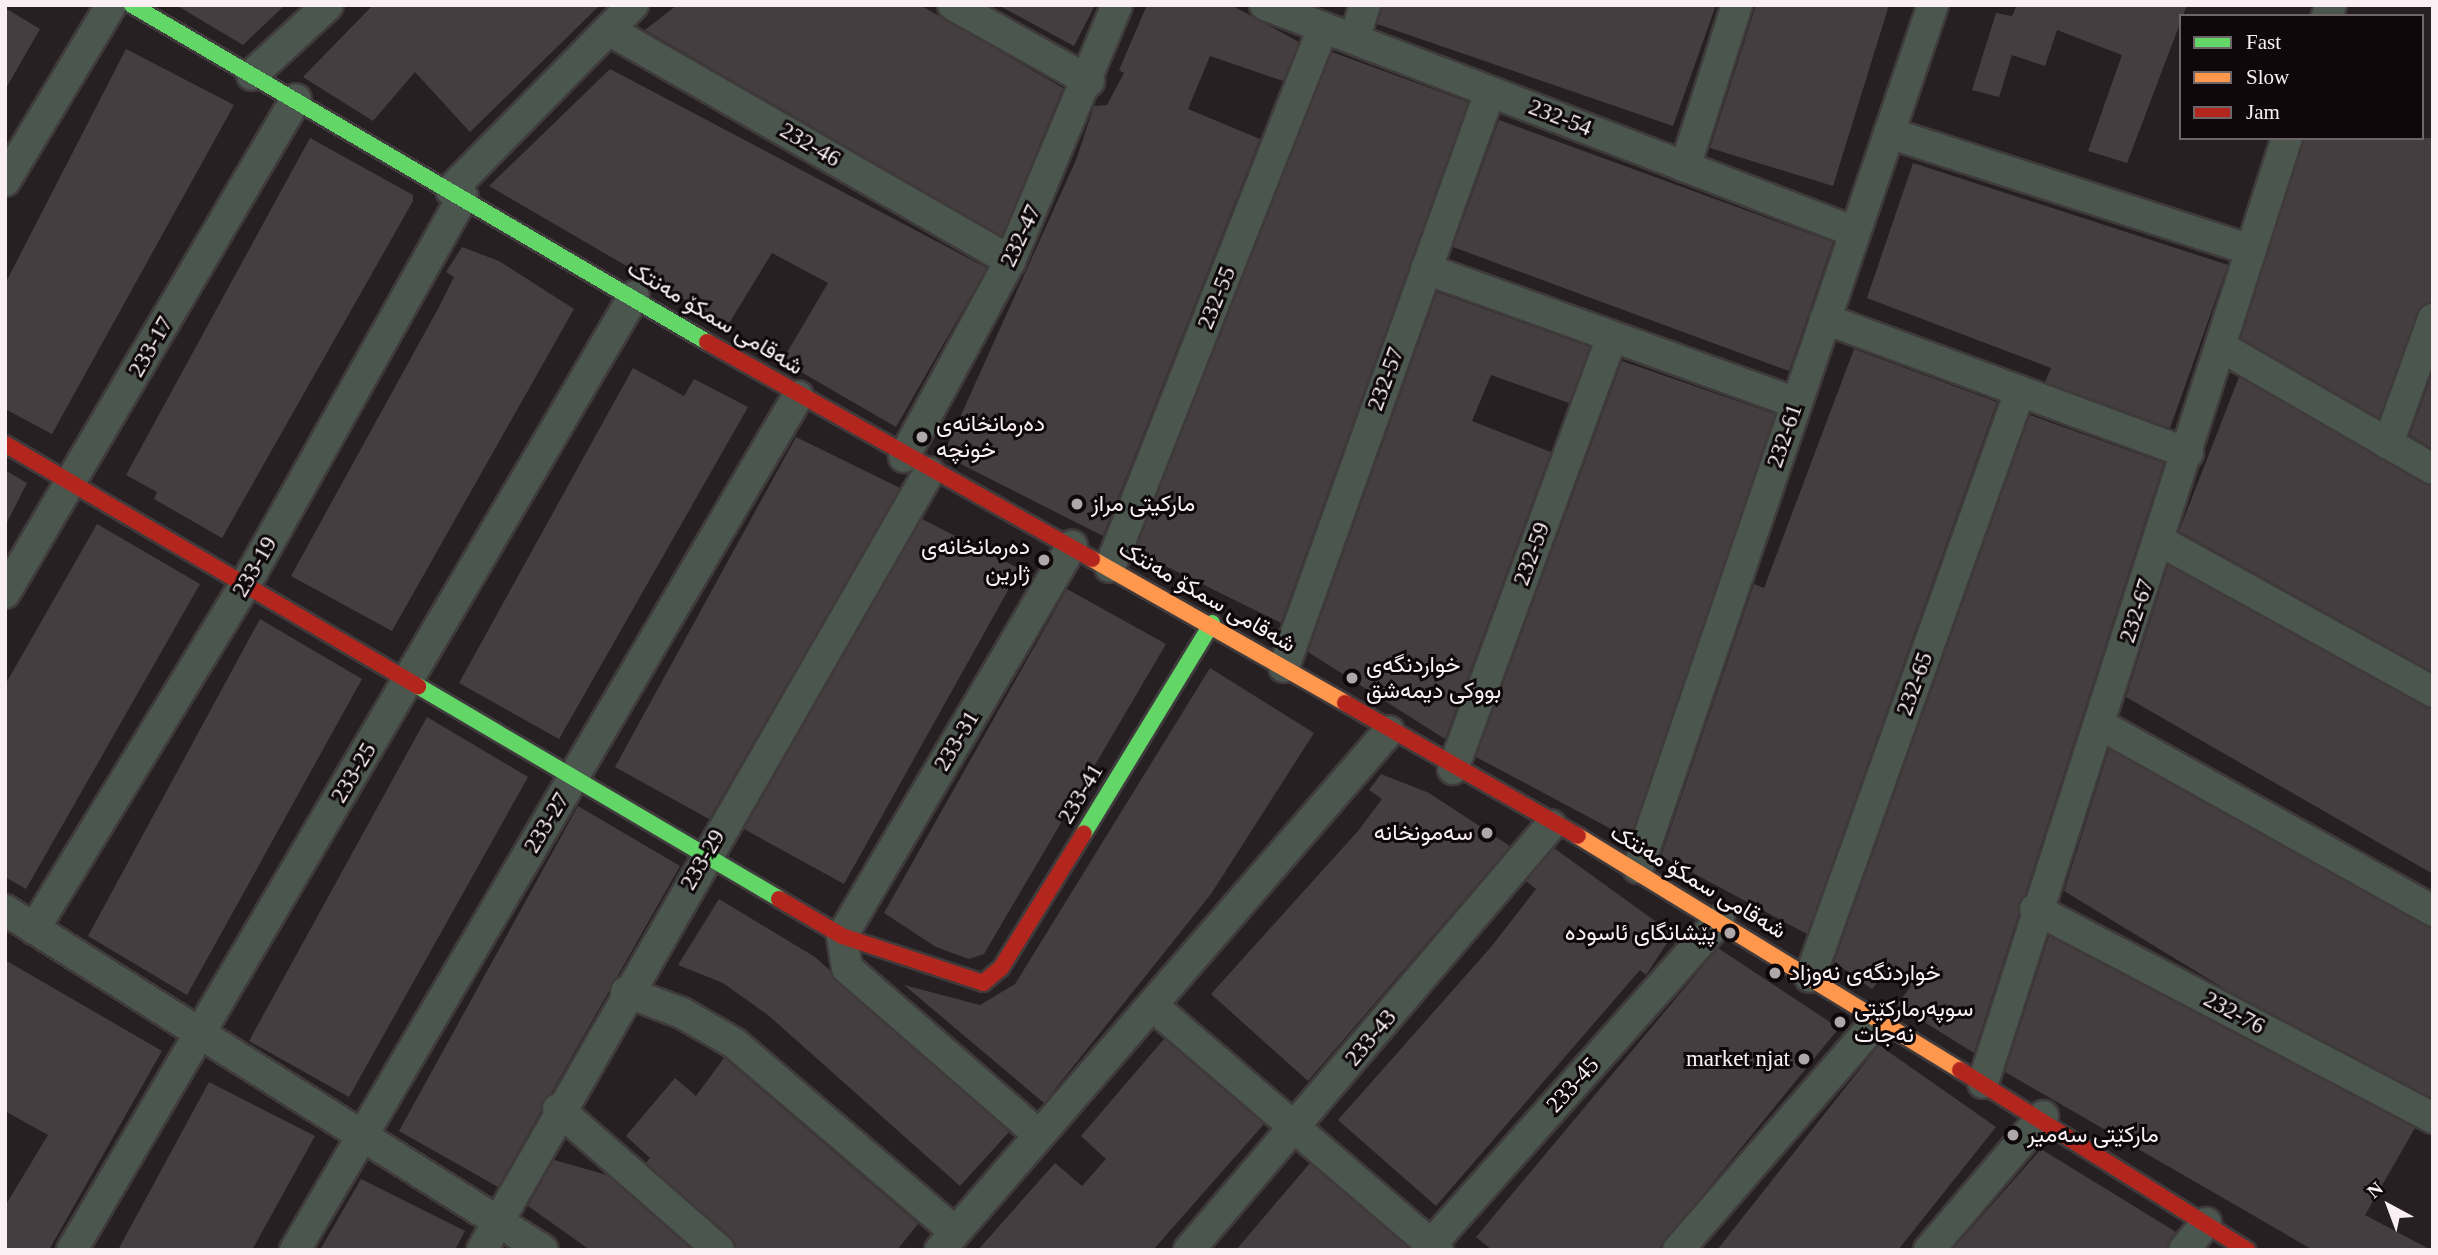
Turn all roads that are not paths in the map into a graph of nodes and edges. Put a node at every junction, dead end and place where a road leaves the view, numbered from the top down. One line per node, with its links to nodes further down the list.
1 (111, 5): 21 (street)
2 (132, 5): 14 (main road, شەقامی سمکۆ مەنتک)
3 (328, 5): 14 (street)
4 (633, 5): 12 (street, 233-19)
5 (953, 5): 15 (street)
6 (1116, 5): 15 (street, 232-47)
7 (1265, 5): 11 (street, 232-54)
8 (1366, 5): 13 (street)
9 (1737, 5): 20 (street)
10 (1933, 5): 18 (street, 232-61)
11 (1323, 28): 13 (street, 232-54); 43 (street, 232-55)
12 (609, 30): 22 (street, 233-19); 25 (street, 232-46)
13 (1353, 39): 16 (street, 232-54)
14 (253, 75): 17 (main road, شەقامی سمکۆ مەنتک)
15 (1089, 81): 25 (street, 232-47)
16 (1490, 92): 20 (street, 232-54); 26 (street, 232-57)
17 (296, 99): 22 (main road, شەقامی سمکۆ مەنتک); 40 (street, 233-17)
18 (1889, 133): 23 (street, 232-61); 24 (street)
19 (2286, 140): 24 (street, 232-67)
20 (1685, 167): 23 (street, 232-54)
21 (5, 181)
22 (457, 194): 27 (main road, شەقامی سمکۆ مەنتک); 44 (street, 233-19)
23 (1855, 232): 28 (street, 232-61)
24 (2251, 250): 31 (street, 232-67)
25 (1010, 261): 38 (street, 232-47)
26 (1426, 269): 30 (street); 47 (street, 232-57)
27 (634, 296): 33 (main road, شەقامی سمکۆ مەنتک); 48 (street, 233-25)
28 (1825, 319): 32 (street); 34 (street, 232-61)
29 (2433, 320): 36 (street)
30 (1612, 338): 34 (street); 52 (street, 232-59)
31 (2223, 348): 36 (street); 37 (street, 232-67)
32 (2020, 391): 37 (street); 63 (street, 232-65)
33 (799, 396): 38 (main road, شەقامی سمکۆ مەنتک); 53 (street, 233-27)
34 (1796, 403): 56 (street, 232-61)
35 (5, 444): 40 (main road)
36 (2388, 444): 39 (street)
37 (2188, 453): 41 (street, 232-67)
38 (917, 464): 42 (main road, شەقامی سمکۆ مەنتک); 55 (street, 233-29)
39 (2433, 469)
40 (72, 483): 44 (main road); 45 (street, 233-17)
41 (2160, 541): 49 (street); 50 (street, 232-67)
42 (1072, 546): 43 (main road, شەقامی سمکۆ مەنتک); 62 (street, 233-31)
43 (1110, 567): 46 (main road, شەقامی سمکۆ مەنتک)
44 (245, 585): 48 (main road); 61 (street, 233-19)
45 (5, 593)
46 (1212, 623): 47 (main road, شەقامی سمکۆ مەنتک); 62 (main road, 233-41)
47 (1284, 667): 51 (main road, شەقامی سمکۆ مەنتک)
48 (409, 681): 53 (main road); 67 (street, 233-25)
49 (2433, 692)
50 (2099, 723): 57 (street, 232-67); 59 (street)
51 (1390, 731): 52 (main road, شەقامی سمکۆ مەنتک); 65 (street)
52 (1453, 769): 54 (main road, شەقامی سمکۆ مەنتک)
53 (573, 781): 55 (main road); 73 (street, 233-27)
54 (1551, 825): 56 (main road, شەقامی سمکۆ مەنتک); 72 (street, 233-43)
55 (706, 855): 62 (main road); 64 (street, 233-29)
56 (1638, 868): 60 (main road, شەقامی سمکۆ مەنتک)
57 (2035, 909): 68 (street, 232-67); 71 (street, 232-76)
58 (5, 910): 61 (street)
59 (2433, 911)
60 (1719, 921): 63 (main road, شەقامی سمکۆ مەنتک); 78 (street, 233-45)
61 (34, 929): 67 (street)
62 (842, 936): 74 (street)
63 (1810, 977): 66 (main road, شەقامی سمکۆ مەنتک)
64 (626, 992): 69 (street, 233-29); 77 (street)
65 (1154, 1007): 72 (street); 74 (street)
66 (1879, 1019): 68 (main road, شەقامی سمکۆ مەنتک); 85 (street)
67 (199, 1034): 73 (street); 79 (street, 233-25)
68 (1983, 1083): 70 (main road, شەقامی سمکۆ مەنتک)
69 (558, 1109): 75 (street, 233-29); 83 (street)
70 (2043, 1116): 76 (main road, شەقامی سمکۆ مەنتک); 86 (street)
71 (2433, 1118)
72 (1295, 1127): 78 (street); 84 (street, 233-43)
73 (362, 1134): 75 (street); 80 (street, 233-27)
74 (1039, 1135): 77 (street)
75 (501, 1219): 81 (street, 233-29); 82 (street)
76 (2206, 1223): 87 (street); 88 (main road, شەقامی سمکۆ مەنتک)
77 (947, 1241)
78 (1432, 1248)
79 (72, 1250)
80 (295, 1250)
81 (482, 1250)
82 (543, 1250)
83 (719, 1250)
84 (1189, 1250)
85 (1678, 1250)
86 (1929, 1250)
87 (2184, 1250)
88 (2247, 1250)

